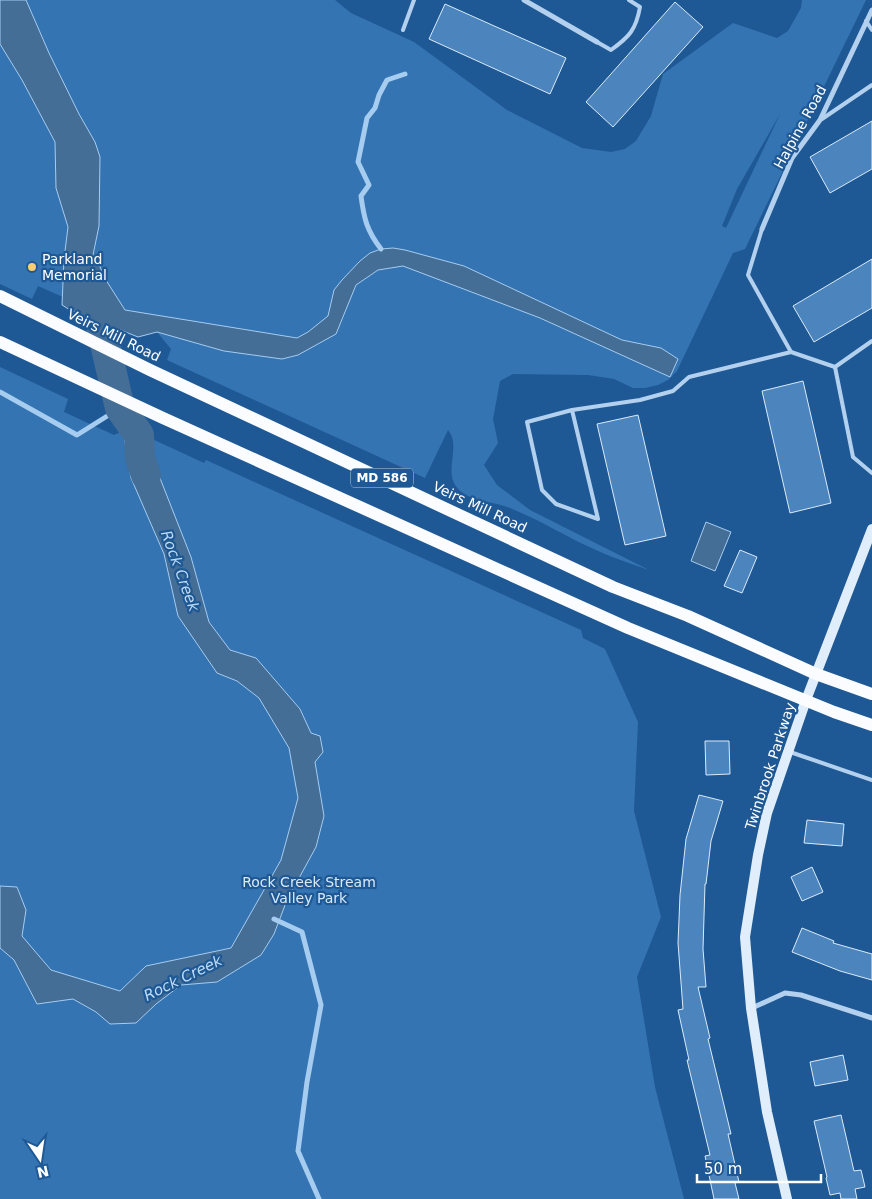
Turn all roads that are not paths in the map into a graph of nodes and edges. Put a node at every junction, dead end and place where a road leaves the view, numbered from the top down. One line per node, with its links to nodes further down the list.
1 (414, 0): 6 (lane)
2 (524, 0): 8 (street)
3 (629, 0): 8 (lane)
4 (872, 10): 5 (street, Halpine Road)
5 (866, 21): 7 (lane); 10 (street, Halpine Road)
6 (403, 30)
7 (872, 30)
8 (596, 42)
9 (872, 85): 10 (lane)
10 (820, 120): 11 (street, Halpine Road)
11 (762, 229): 15 (lane)
12 (0, 296): 20 (main road, Veirs Mill Road / MD 586)
13 (872, 341): 16 (lane)
14 (0, 342): 22 (main road, MD 586)
15 (791, 352): 16 (lane); 17 (lane)
16 (834, 367): 18 (lane)
17 (572, 410): 17 (lane)
18 (872, 473)
19 (872, 529): 20 (street, Twinbrook Parkway)
20 (816, 674): 21 (main road, Veirs Mill Road / MD 586); 22 (street, Twinbrook Parkway)
21 (872, 694)
22 (806, 700): 23 (main road, MD 586); 24 (street, Twinbrook Parkway)
23 (872, 725)
24 (788, 752): 25 (lane); 26 (street, Twinbrook Parkway)
25 (872, 780)
26 (752, 1008): 27 (street); 28 (street, Twinbrook Parkway)
27 (872, 1018)
28 (787, 1199)

